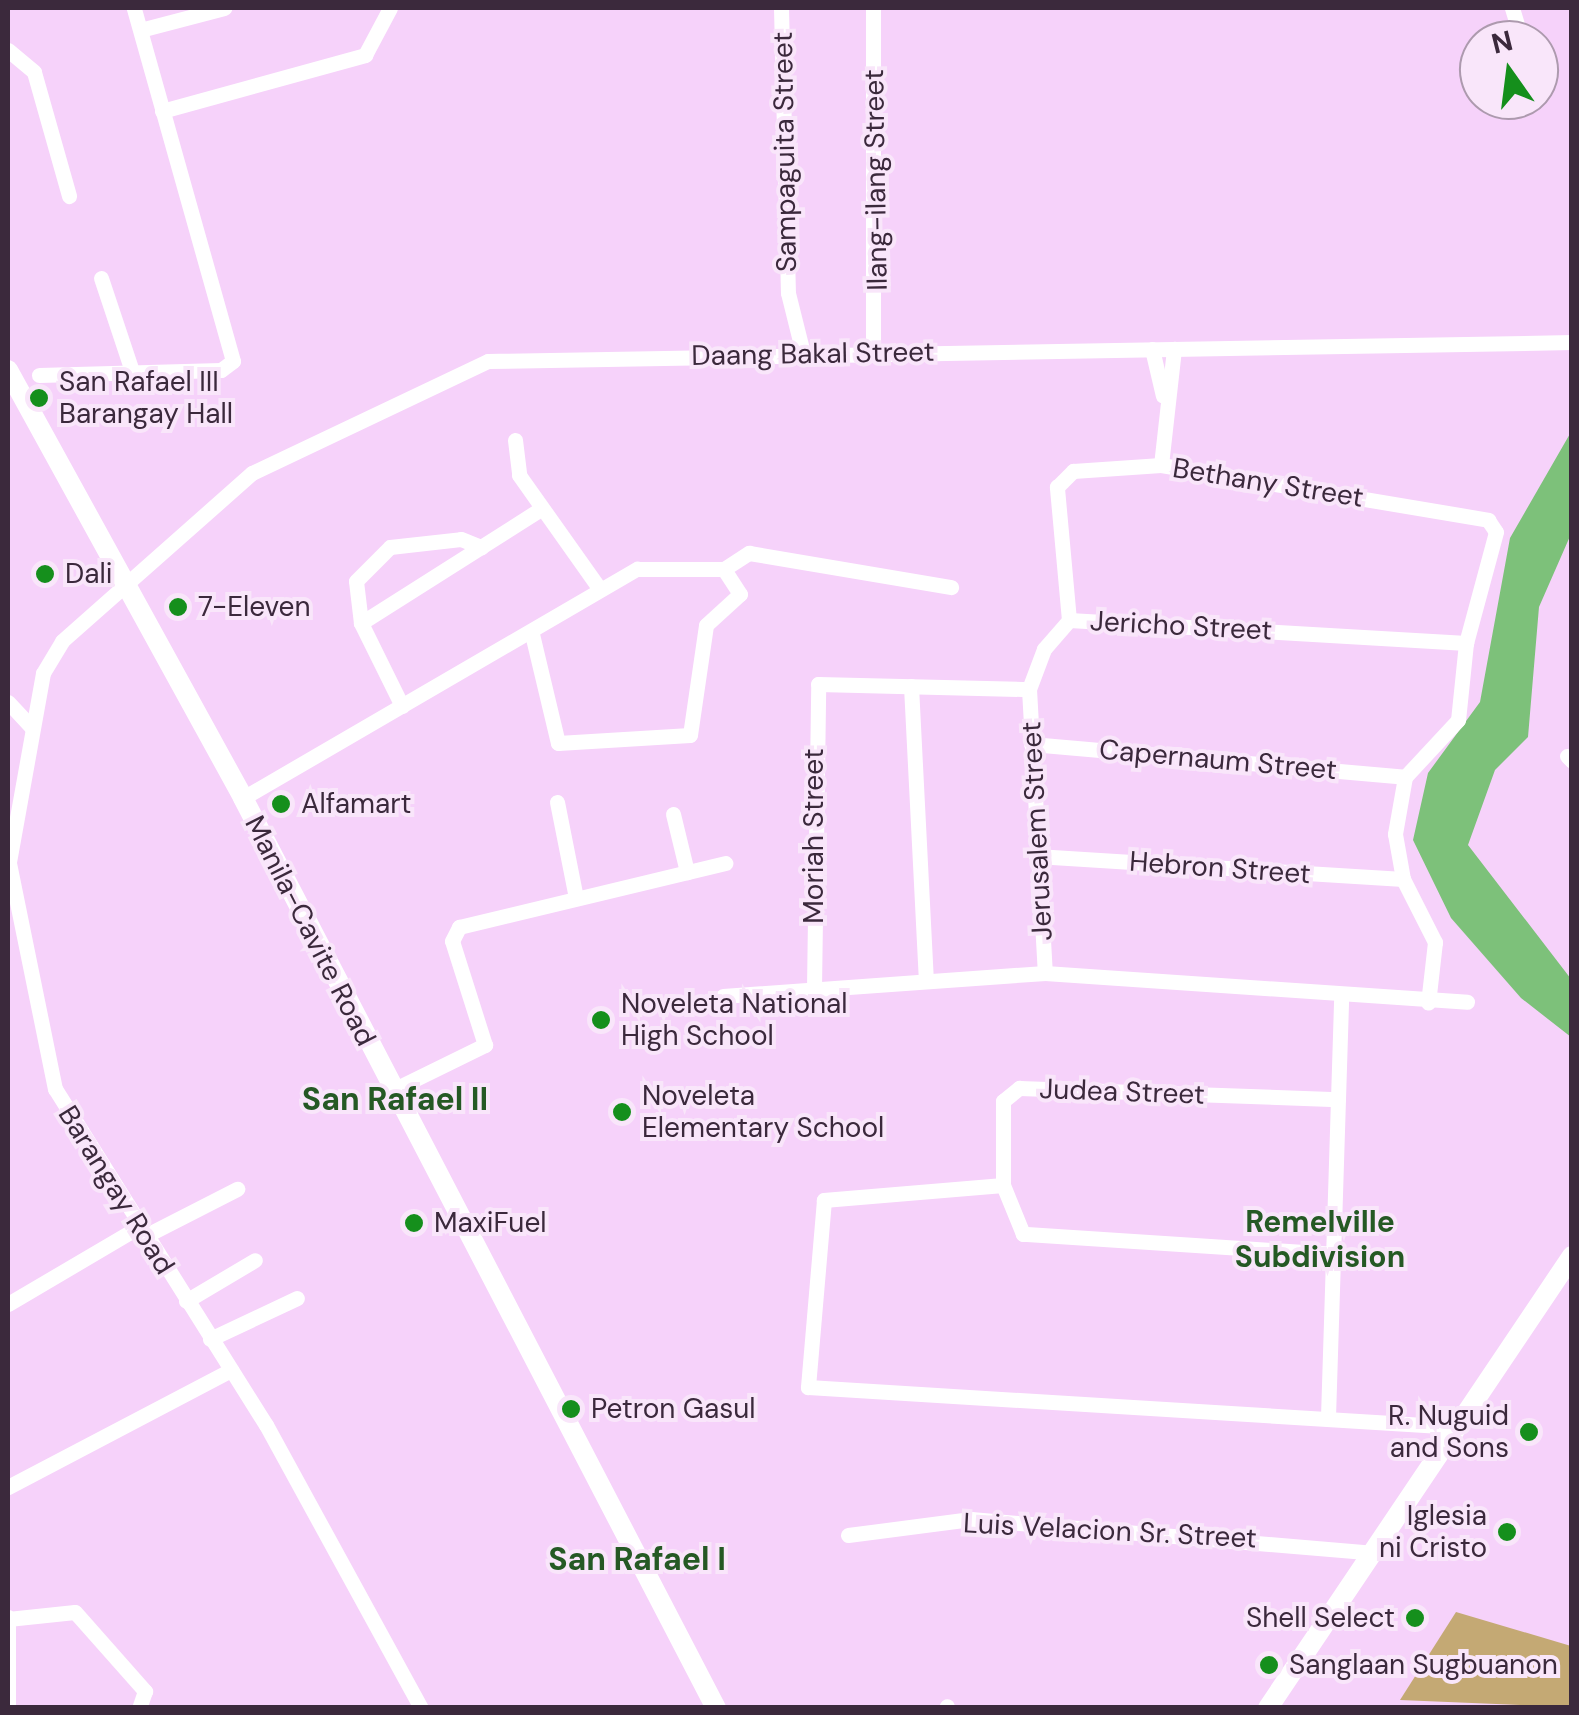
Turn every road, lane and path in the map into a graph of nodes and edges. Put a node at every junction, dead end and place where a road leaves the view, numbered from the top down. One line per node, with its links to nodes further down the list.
1 (134, 8): 6 (street)
2 (224, 8): 6 (street)
3 (390, 8): 8 (street)
4 (782, 8): 15 (street, Sampaguita Street)
5 (873, 8): 14 (street, Ilang-ilang Street)
6 (144, 29): 8 (street)
7 (8, 50): 9 (street)
8 (162, 110): 16 (street)
9 (69, 196)
10 (102, 278): 16 (street)
11 (1572, 342): 12 (street, Daang Bakal Street)
12 (1174, 349): 13 (street, Daang Bakal Street); 19 (street)
13 (1152, 350): 14 (street, Daang Bakal Street); 19 (street)
14 (872, 352): 15 (street, Daang Bakal Street)
15 (803, 353): 25 (street, Daang Bakal Street)
16 (131, 368): 17 (street)
17 (39, 375)
18 (14, 384): 25 (main road, Manila-Cavite Road)
19 (1163, 396): 21 (street)
20 (515, 440): 22 (street)
21 (1161, 465): 28 (street, Bethany Street); 31 (street, Bethany Street)
22 (542, 508): 23 (street); 27 (street)
23 (480, 547): 29 (street); 29 (street)
24 (724, 568): 26 (street); 27 (street); 30 (street)
25 (123, 586): 36 (street, Barangay Road); 39 (main road, Manila-Cavite Road)
26 (951, 586)
27 (599, 588): 30 (street)
28 (1069, 620): 31 (street, Jericho Street); 33 (street, Jericho Street)
29 (361, 623): 35 (street)
30 (532, 634): 35 (street)
31 (1466, 643): 38 (street, Bethany Street)
32 (912, 686): 33 (street); 48 (street); 49 (street, Moriah Street)
33 (1029, 689): 37 (street, Jerusalem Street)
34 (8, 702): 36 (street)
35 (402, 706): 39 (street)
36 (31, 727): 58 (street, Barangay Road)
37 (1031, 744): 38 (street, Capernaum Street); 42 (street, Jerusalem Street)
38 (1405, 777): 45 (street)
39 (242, 798): 54 (main road, Manila-Cavite Road)
40 (557, 802): 46 (street)
41 (673, 814): 44 (street)
42 (1036, 856): 45 (street, Hebron Street); 47 (street, Jerusalem Street)
43 (725, 863): 44 (street)
44 (687, 872): 46 (street)
45 (1403, 879): 52 (street)
46 (576, 898): 54 (street)
47 (1046, 974): 48 (street); 51 (street)
48 (926, 980): 49 (street)
49 (814, 990): 50 (street)
50 (723, 996)
51 (1341, 998): 52 (street); 55 (street)
52 (1428, 1002): 53 (street)
53 (1467, 1002)
54 (390, 1091): 78 (main road, Manila-Cavite Road)
55 (1338, 1099): 56 (street, Judea Street); 59 (street)
56 (1003, 1186): 59 (street, Judea Street); 67 (street)
57 (236, 1188): 58 (street)
58 (140, 1232): 63 (street, Barangay Road); 64 (street)
59 (1334, 1254): 67 (street)
60 (1572, 1256): 68 (main road)
61 (255, 1260): 63 (street)
62 (297, 1298): 65 (street)
63 (186, 1302): 65 (street, Barangay Road)
64 (8, 1304)
65 (210, 1339): 66 (street, Barangay Road)
66 (231, 1370): 69 (street); 77 (street, Barangay Road)
67 (1328, 1417): 68 (street)
68 (1457, 1427): 71 (main road)
69 (8, 1488)
70 (848, 1534): 71 (street, Luis Velacion Sr. Street)
71 (1372, 1552): 79 (main road)
72 (8, 1618): 73 (street); 74 (street)
73 (145, 1691): 75 (street); 76 (street)
74 (8, 1708)
75 (139, 1708)
76 (157, 1708)
77 (421, 1708)
78 (716, 1708)
79 (1268, 1708)

